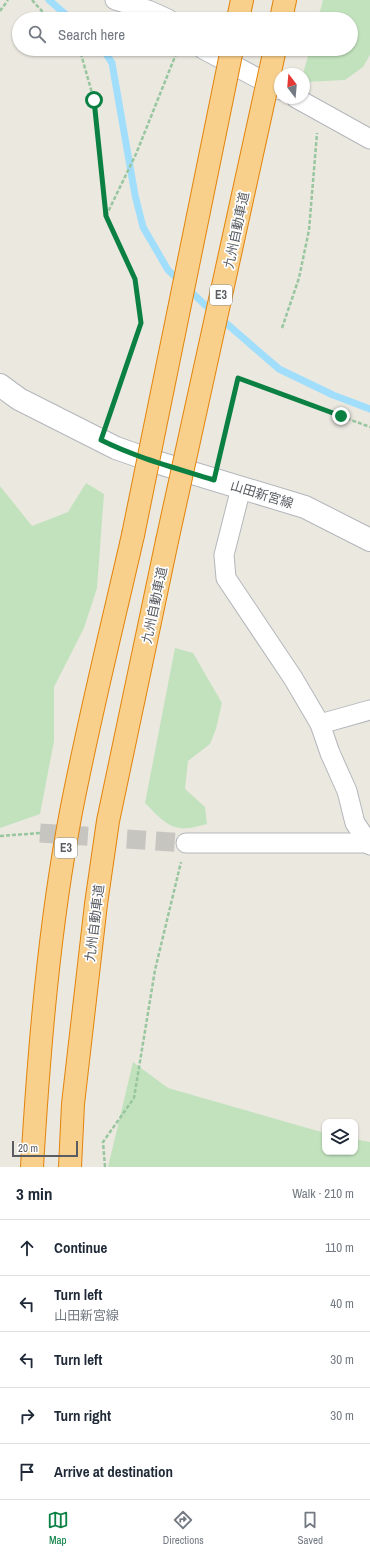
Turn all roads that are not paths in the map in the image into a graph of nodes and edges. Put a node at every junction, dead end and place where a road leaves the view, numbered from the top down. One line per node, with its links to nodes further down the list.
1 (115, 0): 4 (street)
2 (242, 0): 5 (highway)
3 (284, 0): 6 (highway)
4 (152, 12)
5 (239, 12)
6 (282, 12)
7 (216, 56): 10 (street)
8 (231, 56): 20 (highway, E3, bridge)
9 (273, 56): 21 (highway, 九州自動車道 / E3, bridge)
10 (274, 87)
11 (307, 104): 12 (street)
12 (370, 138)
13 (0, 385): 14 (main road, 山田新宮線)
14 (241, 488): 15 (main road, 山田新宮線); 17 (street)
15 (370, 540)
16 (370, 710): 17 (street)
17 (320, 724): 19 (street)
18 (186, 843): 19 (street)
19 (369, 844)
20 (32, 1167)
21 (70, 1167)

